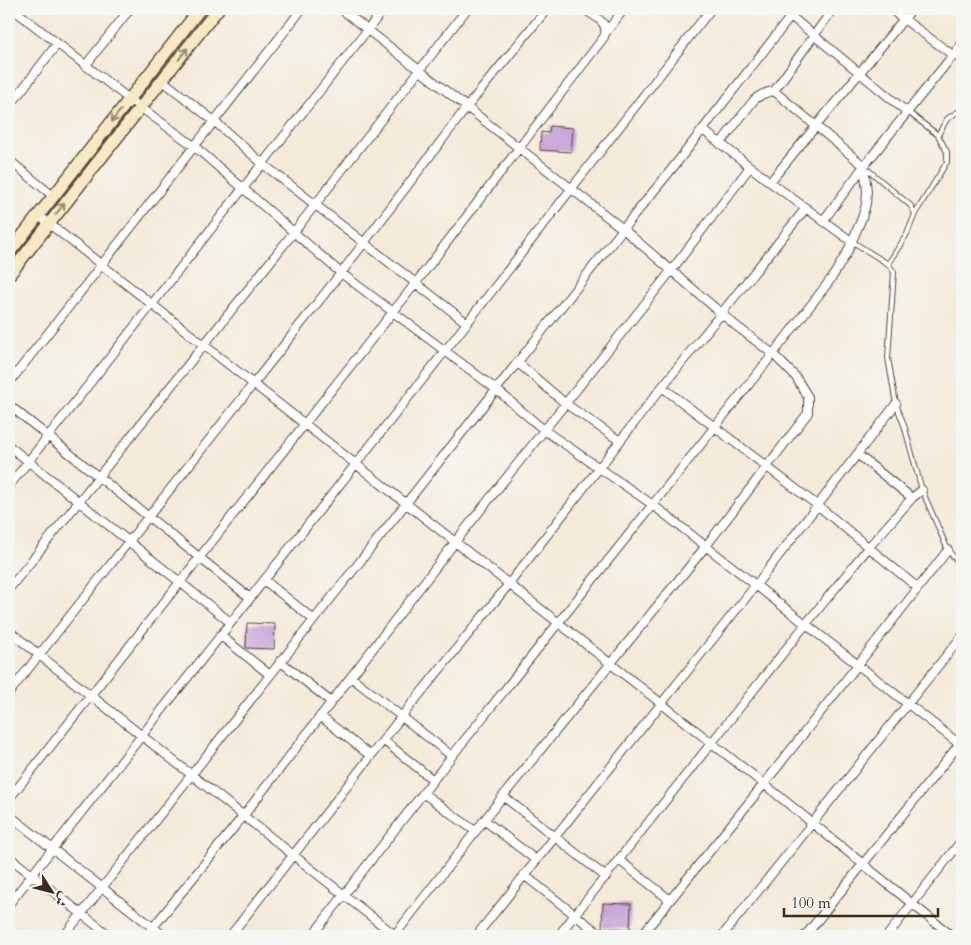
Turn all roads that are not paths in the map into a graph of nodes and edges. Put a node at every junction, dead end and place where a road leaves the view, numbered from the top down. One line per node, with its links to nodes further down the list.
1 (130, 9): 26 (street)
2 (200, 9): 31 (street)
3 (218, 9): 29 (street, one-way to 3)
4 (302, 9): 37 (street)
5 (341, 9): 19 (street)
6 (384, 9): 19 (street)
7 (467, 9): 27 (street)
8 (547, 9): 33 (street)
9 (584, 9): 20 (street)
10 (624, 9): 20 (street)
11 (711, 9): 49 (street)
12 (782, 9): 17 (street)
13 (833, 9): 21 (street)
14 (890, 9): 18 (street)
15 (912, 9): 18 (street)
16 (18, 10): 22 (street)
17 (791, 16): 21 (street); 39 (street)
18 (904, 18): 24 (street); 28 (street)
19 (368, 30): 27 (street); 45 (street)
20 (607, 31): 43 (street)
21 (814, 34): 28 (street); 30 (street)
22 (57, 44): 26 (street); 32 (street)
23 (962, 44): 24 (street)
24 (954, 56): 25 (lane); 36 (street)
25 (962, 64)
26 (86, 66): 31 (street)
27 (420, 70): 33 (street); 52 (street)
28 (859, 72): 36 (street); 38 (street)
29 (162, 80): 34 (street); 37 (street)
30 (774, 92): 38 (street); 41 (street)
31 (129, 99): 34 (street); 51 (street, one-way to 51)
32 (9, 107)
33 (467, 107): 43 (street); 61 (street)
34 (141, 108): 42 (street); 57 (street, one-way to 34)
35 (962, 108): 40 (lane)
36 (907, 112): 40 (lane); 46 (street)
37 (214, 121): 42 (street); 45 (street)
38 (815, 126): 46 (street); 48 (street)
39 (703, 130): 41 (street); 58 (street)
40 (938, 135): 54 (lane)
41 (720, 144): 47 (street)
42 (194, 146): 50 (street); 63 (street)
43 (519, 147): 49 (street); 68 (street)
44 (9, 160): 51 (street)
45 (263, 164): 50 (street); 52 (street)
46 (864, 166): 54 (lane); 56 (street); 60 (street)
47 (750, 167): 48 (street); 65 (street)
48 (770, 182): 53 (street)
49 (572, 188): 58 (street); 72 (street)
50 (243, 189): 59 (street); 69 (street)
51 (53, 196): 55 (street)
52 (314, 205): 59 (street); 61 (street)
53 (806, 208): 56 (street); 71 (street)
54 (915, 214): 64 (lane)
55 (38, 215): 57 (street); 62 (street)
56 (823, 221): 60 (street)
57 (49, 223): 63 (street); 67 (street)
58 (623, 229): 65 (street); 76 (street)
59 (294, 232): 66 (street); 73 (street)
60 (851, 241): 64 (lane); 75 (street)
61 (364, 244): 66 (street); 68 (street)
62 (9, 253)
63 (102, 264): 69 (street); 77 (street)
64 (888, 264): 82 (lane)
65 (671, 270): 71 (street); 81 (street)
66 (342, 273): 70 (street); 78 (street)
67 (9, 275)
68 (415, 284): 70 (street); 72 (street)
69 (151, 303): 73 (street); 87 (street)
70 (392, 312): 74 (street); 84 (street)
71 (720, 313): 75 (street); 79 (street)
72 (467, 323): 74 (street)
73 (203, 344): 78 (street); 95 (street)
74 (444, 351): 80 (street); 92 (street)
75 (773, 354): 85 (street); 93 (street)
76 (517, 362): 80 (street); 81 (street)
77 (9, 383)
78 (254, 383): 84 (street); 103 (street)
79 (662, 387): 85 (street); 88 (street)
80 (496, 390): 86 (street); 100 (street)
81 (566, 404): 86 (street); 88 (street)
82 (896, 404): 90 (street); 97 (lane)
83 (9, 405): 87 (street)
84 (304, 423): 92 (street); 109 (street)
85 (714, 427): 93 (street); 101 (street)
86 (544, 430): 94 (street); 104 (street)
87 (48, 436): 91 (street); 95 (street)
88 (620, 441): 94 (street)
89 (9, 446): 91 (street)
90 (857, 454): 98 (street); 102 (street)
91 (28, 462): 96 (street); 99 (street)
92 (355, 464): 100 (street); 111 (street)
93 (766, 467): 102 (street); 106 (street)
94 (599, 468): 101 (street); 113 (street)
95 (98, 476): 99 (street); 103 (street)
96 (9, 486)
97 (922, 490): 98 (street); 108 (lane)
98 (912, 498): 107 (street)
99 (78, 502): 105 (street); 116 (street)
100 (407, 504): 104 (street); 118 (street)
101 (653, 505): 106 (street); 120 (street)
102 (817, 505): 107 (street); 114 (street)
103 (149, 516): 105 (street); 109 (street)
104 (456, 541): 113 (street); 130 (street)
105 (129, 542): 112 (street); 125 (street)
106 (706, 546): 114 (street); 127 (street)
107 (868, 548): 115 (street); 121 (street)
108 (948, 550): 110 (lane); 115 (street)
109 (200, 557): 112 (street); 117 (street)
110 (962, 568)
111 (264, 580): 117 (street); 118 (street)
112 (180, 582): 119 (street); 132 (street)
113 (509, 584): 120 (street); 137 (street)
114 (756, 585): 121 (street); 135 (street)
115 (918, 588): 128 (street)
116 (9, 589)
117 (250, 598): 119 (street)
118 (313, 619): 126 (street)
119 (230, 622): 123 (street)
120 (558, 623): 127 (street); 143 (street)
121 (806, 624): 128 (street); 140 (street)
122 (9, 631): 125 (street)
123 (220, 635): 129 (street); 138 (street)
124 (962, 636): 134 (street)
125 (39, 655): 131 (street); 132 (street)
126 (280, 662): 129 (street); 133 (street)
127 (611, 664): 135 (street); 148 (street)
128 (858, 665): 134 (street); 146 (street)
129 (270, 675): 144 (street)
130 (351, 676): 133 (street); 137 (street)
131 (9, 694)
132 (91, 695): 138 (street); 149 (street)
133 (331, 702): 136 (street)
134 (907, 703): 141 (street); 153 (street)
135 (660, 704): 140 (street); 155 (street)
136 (320, 716): 142 (street); 151 (street)
137 (402, 716): 139 (street); 143 (street)
138 (142, 735): 144 (street); 157 (street)
139 (383, 740): 142 (street); 145 (street)
140 (711, 743): 146 (street); 161 (street)
141 (961, 744): 162 (street)
142 (371, 756): 158 (street)
143 (452, 756): 145 (street)
144 (192, 774): 151 (street); 166 (street)
145 (433, 780): 147 (street)
146 (764, 784): 153 (street); 168 (street)
147 (423, 793): 154 (street); 167 (street)
148 (503, 796): 152 (street); 155 (street)
149 (9, 799)
150 (9, 815): 157 (street)
151 (244, 815): 158 (street); 173 (street)
152 (484, 820): 154 (street); 160 (street)
153 (813, 823): 162 (street); 185 (street)
154 (475, 831): 180 (street)
155 (555, 836): 160 (street); 165 (street)
156 (962, 840): 170 (street)
157 (52, 849): 163 (street); 166 (street)
158 (294, 855): 167 (street); 178 (street)
159 (9, 857): 163 (street)
160 (536, 860): 164 (street)
161 (619, 860): 165 (street); 168 (street)
162 (863, 864): 170 (street); 186 (street)
163 (31, 875): 169 (street); 171 (street)
164 (524, 876): 172 (street); 181 (street)
165 (606, 877): 172 (street)
166 (102, 888): 171 (street); 173 (street)
167 (344, 895): 179 (street); 180 (street)
168 (670, 900): 184 (street)
169 (9, 904)
170 (912, 905): 187 (street); 188 (street)
171 (82, 914): 174 (street); 175 (street)
172 (575, 916): 182 (street); 183 (street)
173 (153, 928): 176 (street); 177 (street)
174 (64, 936)
175 (110, 936)
176 (146, 936)
177 (164, 936)
178 (230, 936)
179 (312, 936)
180 (395, 936)
181 (476, 936)
182 (558, 936)
183 (602, 936)
184 (641, 936)
185 (722, 936)
186 (805, 936)
187 (887, 936)
188 (952, 936)

